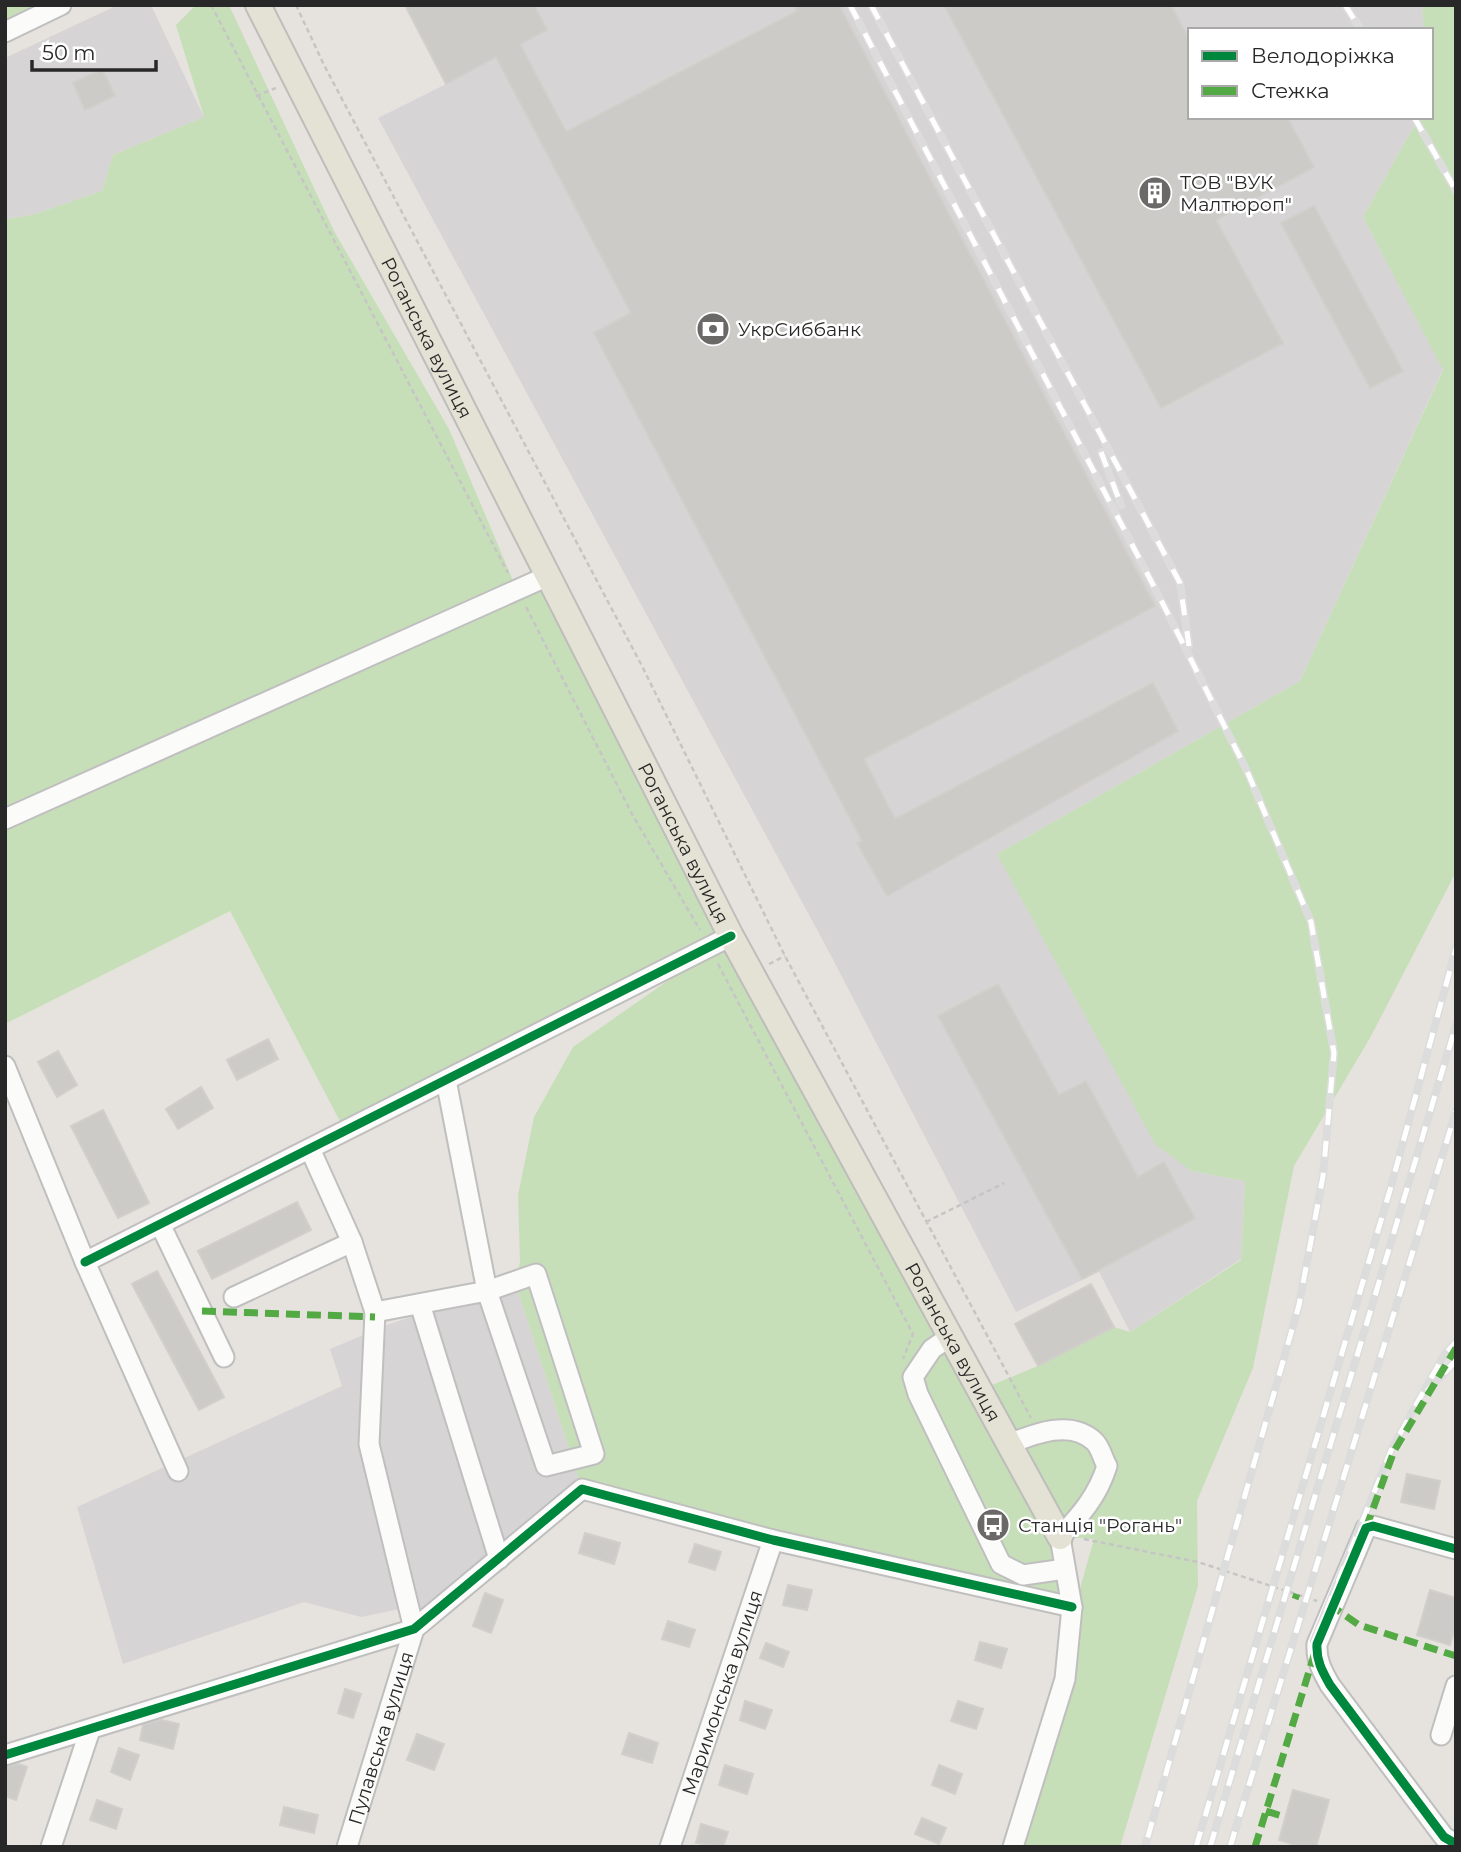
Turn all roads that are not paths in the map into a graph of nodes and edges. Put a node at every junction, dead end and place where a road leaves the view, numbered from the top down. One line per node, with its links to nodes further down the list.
1 (61, 5): 3 (street)
2 (258, 5): 4 (main road, Роганська вулиця)
3 (5, 32)
4 (548, 576): 5 (street); 6 (main road, Роганська вулиця)
5 (5, 819)
6 (721, 942): 8 (street); 17 (main road, Роганська вулиця)
7 (5, 1066): 12 (street)
8 (446, 1080): 9 (street); 13 (street)
9 (310, 1149): 10 (street); 11 (street)
10 (160, 1224): 12 (street); 18 (street)
11 (352, 1242): 14 (street); 16 (street)
12 (85, 1262): 20 (street)
13 (487, 1291): 13 (street); 15 (street)
14 (234, 1297)
15 (420, 1304): 16 (street); 24 (street)
16 (375, 1312): 27 (street)
17 (951, 1336): 19 (main road, Роганська вулиця); 25 (street)
18 (224, 1357)
19 (1009, 1444): 21 (main road, Роганська вулиця); 21 (street)
20 (177, 1471)
21 (1060, 1537): 25 (street, Роганська вулиця)
22 (773, 1540): 24 (street); 26 (street); 35 (street, Маримонська вулиця)
23 (1456, 1549): 32 (street)
24 (499, 1559): 27 (street)
25 (1065, 1569): 26 (street, Роганська вулиця)
26 (1072, 1607): 36 (street, Роганська вулиця)
27 (414, 1629): 29 (street); 34 (street, Пулавська вулиця)
28 (1456, 1686): 30 (street)
29 (90, 1730): 31 (street); 33 (street)
30 (1441, 1735)
31 (5, 1755)
32 (1456, 1844)
33 (51, 1847)
34 (347, 1847)
35 (670, 1847)
36 (1013, 1847)

